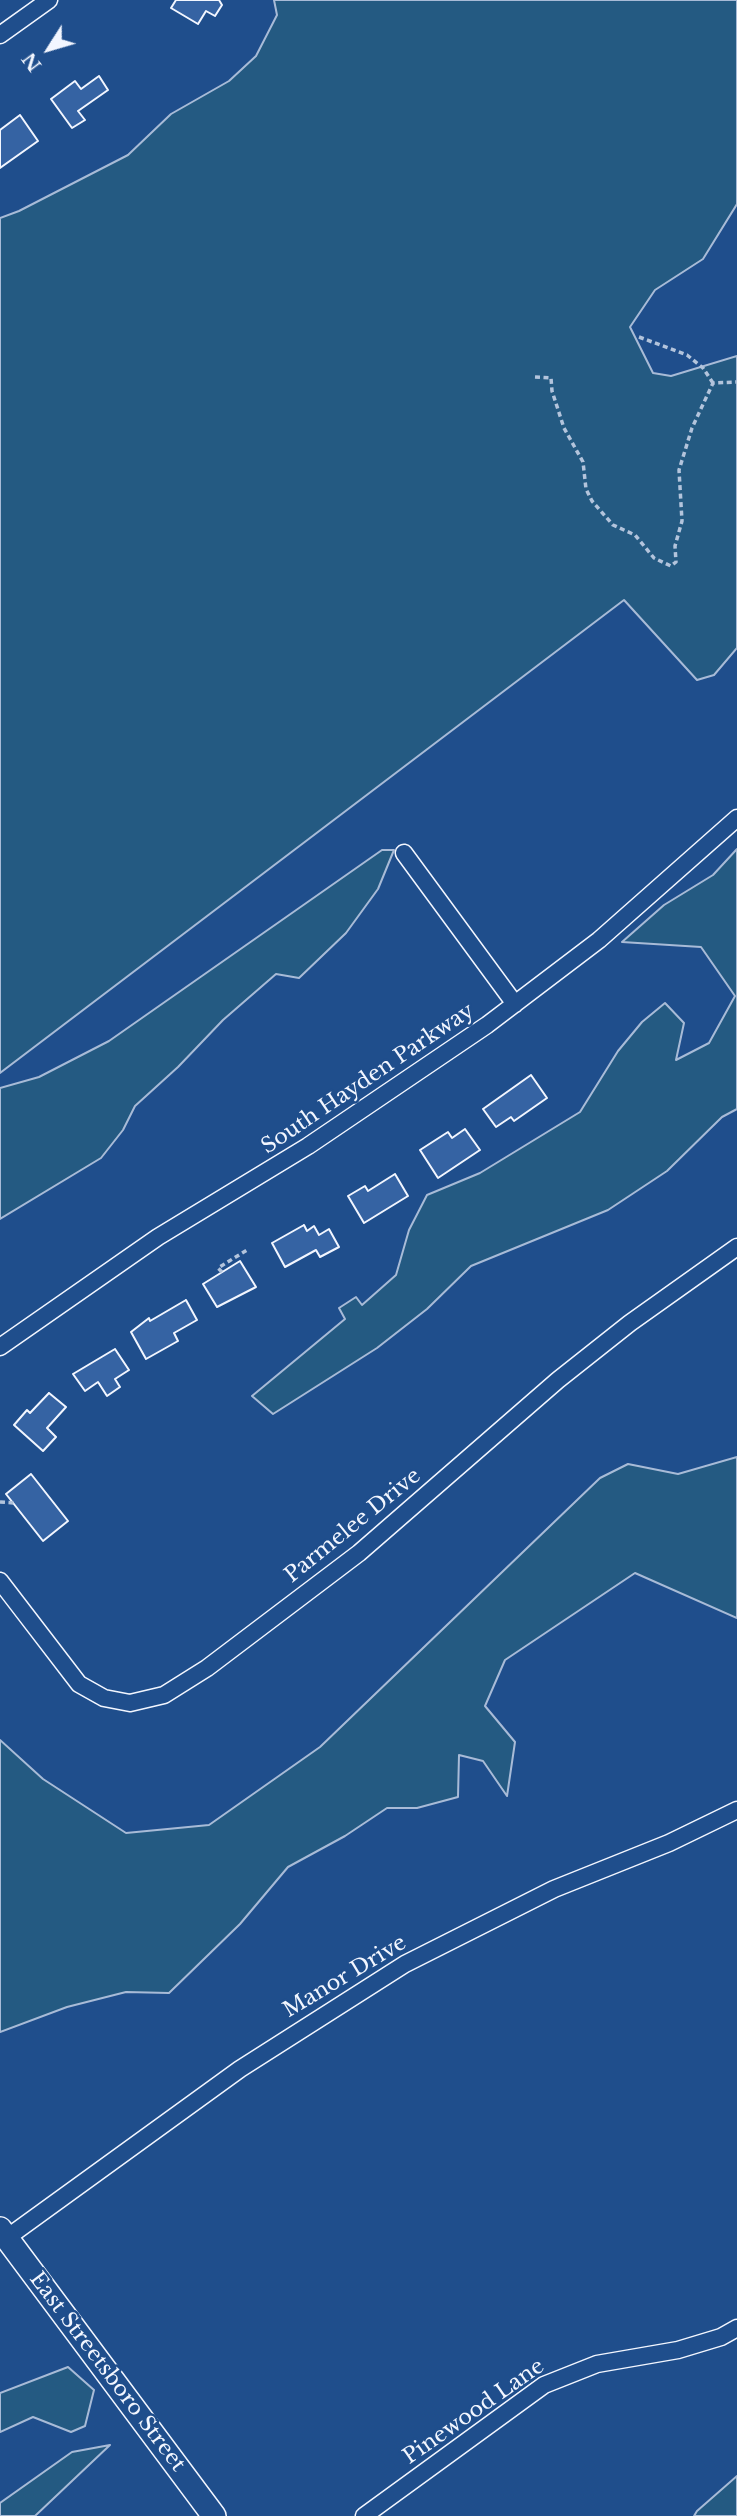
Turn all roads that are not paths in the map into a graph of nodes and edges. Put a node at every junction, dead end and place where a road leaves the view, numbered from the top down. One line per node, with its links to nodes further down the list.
1 (49, 0): 2 (street)
2 (0, 35)
3 (737, 818): 5 (street, South Hayden Parkway)
4 (404, 853): 5 (street)
5 (515, 1004): 7 (street, South Hayden Parkway)
6 (737, 1247): 8 (street, Parmelee Drive)
7 (0, 1347)
8 (0, 1581)
9 (737, 1810): 10 (street, Manor Drive)
10 (4, 2233): 12 (main road, East Streetsboro Street)
11 (737, 2328): 13 (street, Pinewood Lane)
12 (214, 2516)
13 (364, 2516)

